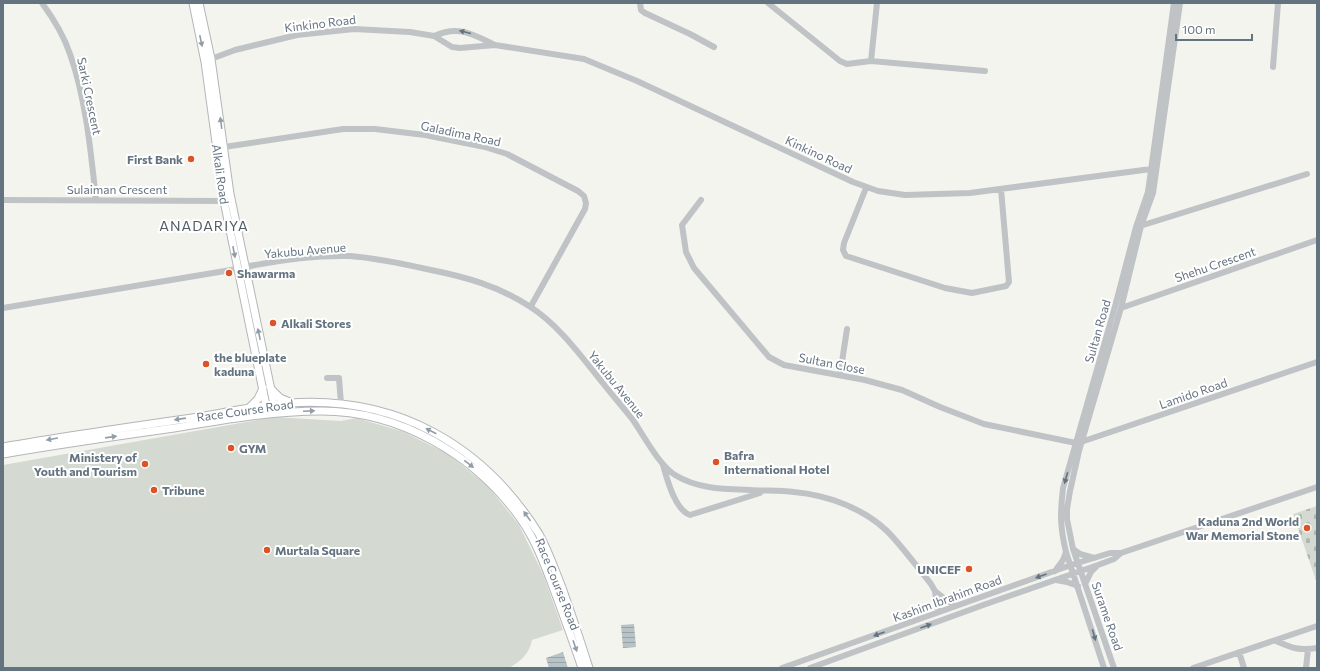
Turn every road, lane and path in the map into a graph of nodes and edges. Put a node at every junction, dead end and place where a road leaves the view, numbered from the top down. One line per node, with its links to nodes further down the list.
1 (42, 3): 25 (street, Sarki Crescent)
2 (193, 3): 27 (main road, Alkali Road, one-way to 27)
3 (199, 3): 13 (main road, Alkali Road)
4 (640, 3): 12 (street)
5 (768, 3): 14 (street)
6 (877, 3): 14 (street)
7 (1174, 3): 17 (street)
8 (1180, 3): 17 (street)
9 (1278, 3): 15 (street)
10 (434, 36): 11 (street, Kinkino Road); 11 (street, Kinkino Road, one-way to 10); 13 (street, Kinkino Road)
11 (495, 45): 22 (street, Kinkino Road)
12 (714, 47)
13 (211, 59): 19 (main road, Alkali Road, one-way to 13)
14 (871, 61): 16 (street)
15 (1274, 67)
16 (985, 71)
17 (1166, 88): 18 (street)
18 (1164, 102): 20 (street, Sultan Road); 28 (street, Sultan Road)
19 (224, 147): 27 (main road, Alkali Road); 32 (street, Galadima Road)
20 (1151, 169): 23 (street, Kinkino Road); 28 (street, Sultan Road)
21 (1307, 174): 28 (street)
22 (866, 188): 23 (street, Kinkino Road); 23 (street)
23 (1001, 189)
24 (3, 200): 25 (street, Sulaiman Crescent)
25 (96, 200): 27 (street, Sulaiman Crescent)
26 (701, 200): 37 (street, Sultan Close)
27 (228, 201): 30 (main road, Alkali Road); 31 (main road, Alkali Road, one-way to 31)
28 (1139, 226): 34 (street, Sultan Road); 45 (street, Sultan Road)
29 (1317, 240): 34 (street, Shehu Crescent)
30 (245, 268): 32 (street, Yakubu Avenue); 39 (main road, Alkali Road, one-way to 30)
31 (238, 269): 33 (street); 39 (main road, Alkali Road)
32 (531, 306): 48 (street, Yakubu Avenue)
33 (3, 308)
34 (1121, 308): 45 (street, Sultan Road)
35 (846, 329): 37 (street)
36 (1317, 362): 45 (street, Lamido Road)
37 (840, 375): 45 (street, Sultan Close)
38 (327, 378): 41 (street)
39 (267, 389): 40 (main road); 42 (main road, Alkali Road); 43 (main road)
40 (292, 403): 41 (main road, Race Course Road); 42 (main road, Race Course Road)
41 (341, 404): 76 (main road, Race Course Road, one-way to 41)
42 (270, 405): 43 (main road, Race Course Road); 44 (main road, Alkali Road)
43 (249, 408): 46 (main road, Race Course Road, one-way to 46)
44 (272, 414): 47 (main road, Race Course Road, one-way to 44); 75 (main road, Race Course Road, one-way to 75)
45 (1079, 443): 51 (street, Sultan Road); 52 (street, Sultan Road, one-way to 52)
46 (3, 447)
47 (3, 454)
48 (663, 464): 50 (street, Yakubu Avenue); 50 (street)
49 (1317, 487): 53 (street, Kashim Ibrahim Road)
50 (764, 491): 64 (street, Yakubu Avenue)
51 (1073, 549): 54 (street); 55 (street, Sultan Road)
52 (1066, 552): 57 (street, Sultan Road); 59 (street)
53 (1121, 554): 54 (street, Kashim Ibrahim Road); 56 (street, Kashim Ibrahim Road)
54 (1094, 558): 55 (street, Kashim Ibrahim Road)
55 (1078, 563): 57 (street, Kashim Ibrahim Road); 58 (street, Surame Road)
56 (1098, 565): 58 (street, Kashim Ibrahim Road); 62 (street)
57 (1071, 566): 59 (street, Kashim Ibrahim Road); 60 (street, Surame Road)
58 (1081, 571): 60 (street, Kashim Ibrahim Road); 62 (street, Surame Road)
59 (1054, 572): 65 (street, Kashim Ibrahim Road, one-way to 65)
60 (1074, 574): 61 (street, Kashim Ibrahim Road); 63 (street, Surame Road)
61 (1055, 580): 63 (street); 73 (street, Kashim Ibrahim Road, one-way to 61)
62 (1085, 584): 80 (street, Surame Road)
63 (1078, 586): 79 (street, Surame Road, one-way to 79)
64 (935, 591): 65 (street, Yakubu Avenue); 66 (street, Yakubu Avenue)
65 (954, 606): 66 (street, Kashim Ibrahim Road)
66 (938, 612): 69 (street, Kashim Ibrahim Road, one-way to 69)
67 (1317, 626): 68 (street)
68 (1276, 641): 71 (street); 72 (street)
69 (848, 645): 73 (street); 77 (street, Kashim Ibrahim Road)
70 (1317, 648): 71 (street)
71 (1308, 649): 83 (street)
72 (1239, 652): 81 (street); 82 (street)
73 (851, 653): 74 (street, Kashim Ibrahim Road)
74 (818, 667): 78 (street, Kashim Ibrahim Road)
75 (582, 668)
76 (589, 668)
77 (782, 668)
78 (810, 668)
79 (1104, 668)
80 (1114, 668)
81 (1193, 668)
82 (1244, 668)
83 (1306, 668)

